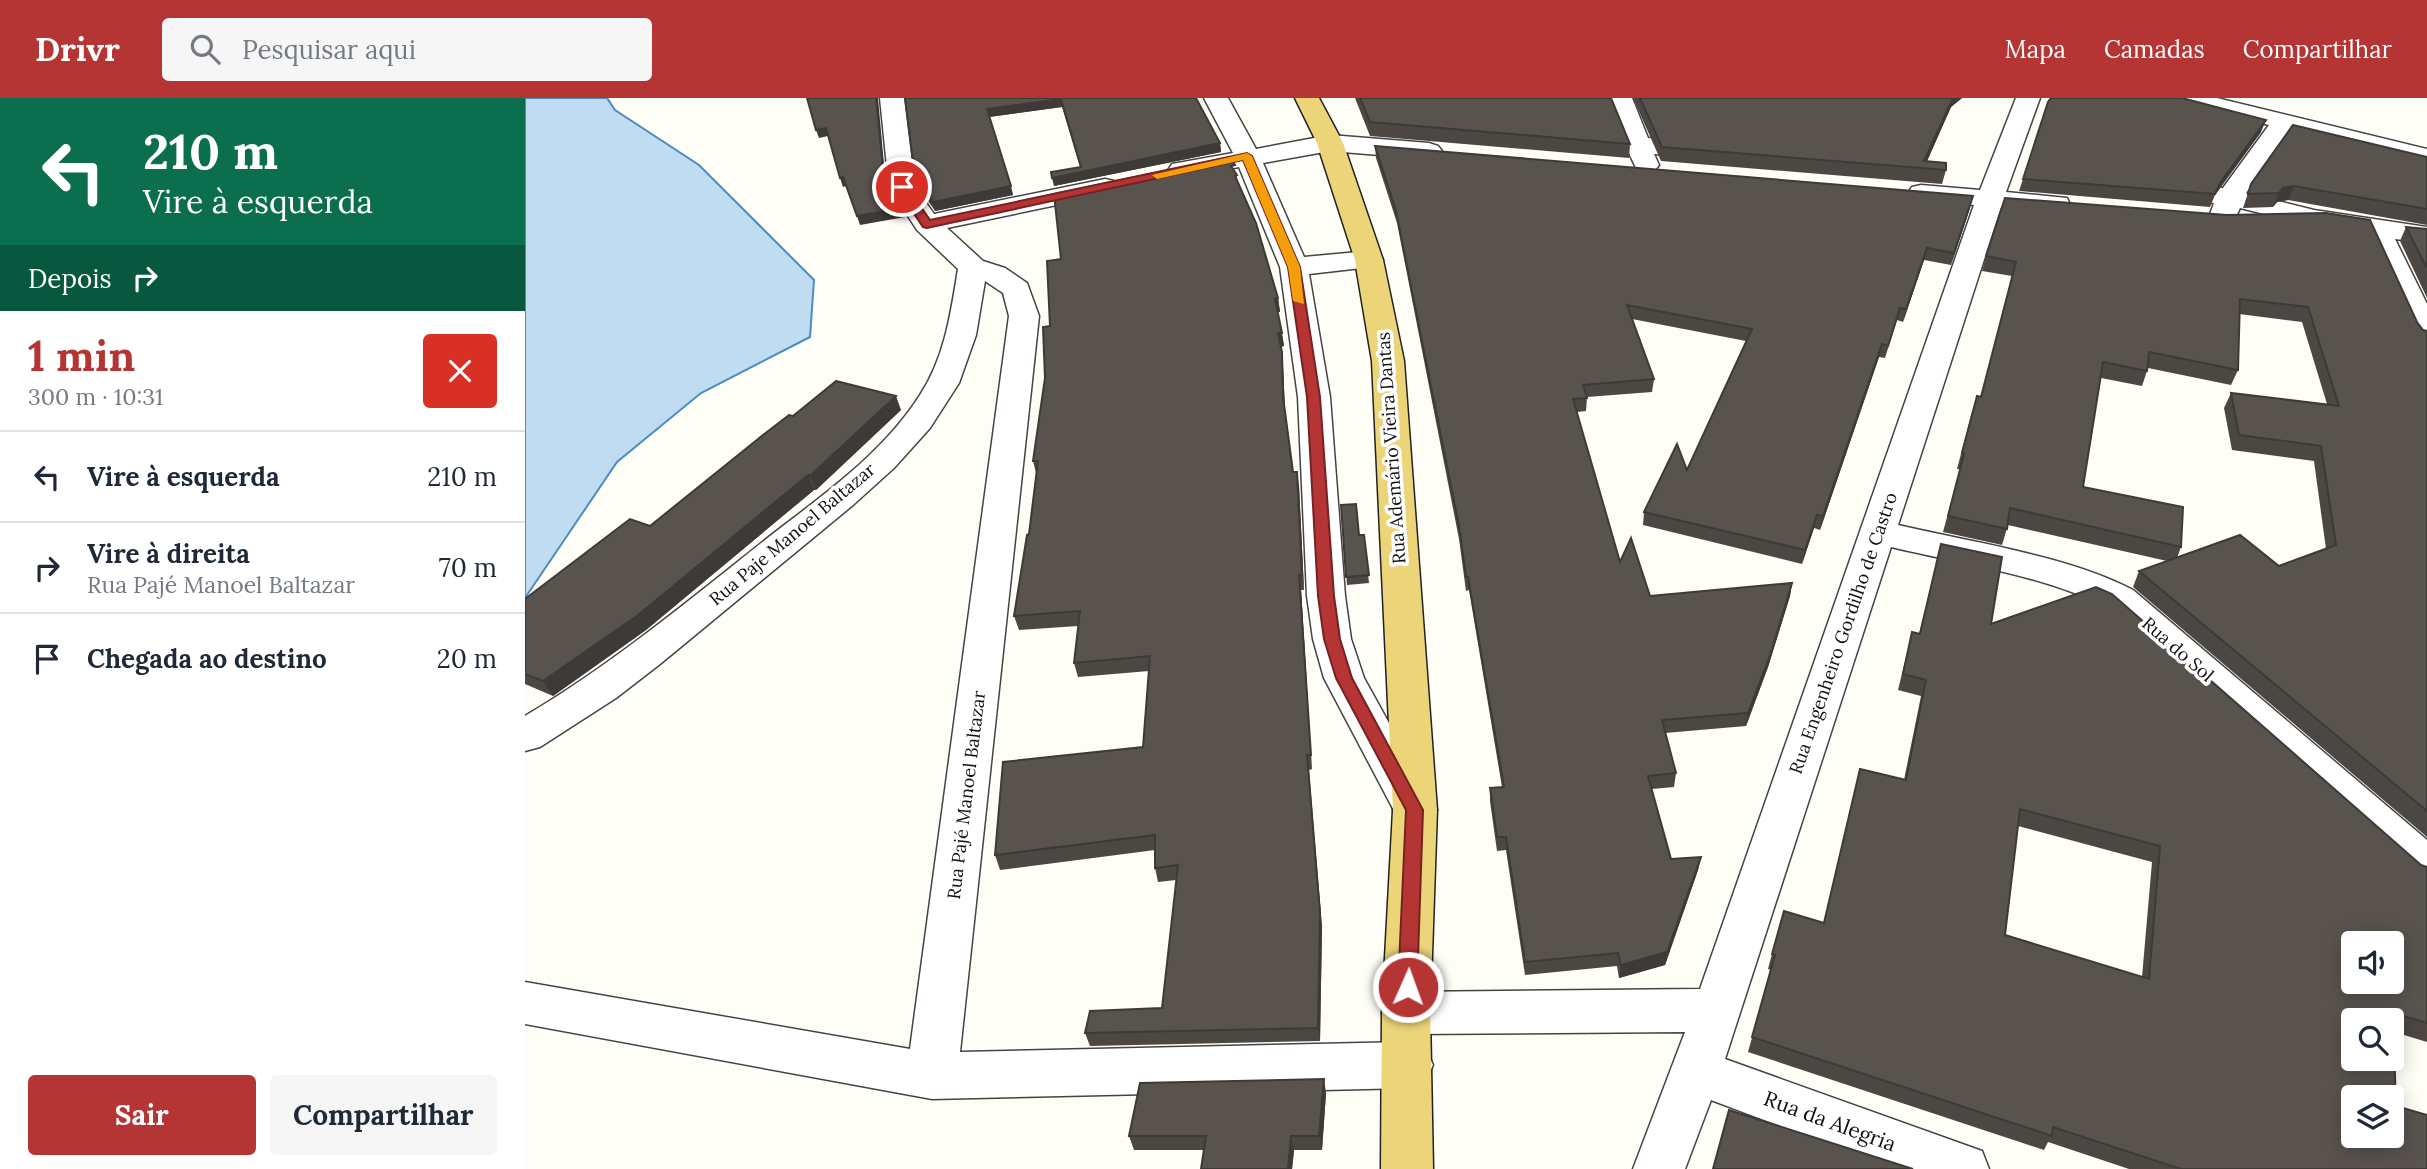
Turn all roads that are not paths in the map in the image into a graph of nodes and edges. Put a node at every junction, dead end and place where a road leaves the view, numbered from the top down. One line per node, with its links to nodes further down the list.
1 (892, 98): 26 (street, Rua Pajé Manoel Baltazar)
2 (1216, 98): 13 (street)
3 (1620, 98): 10 (street)
4 (2028, 98): 19 (street, Rua Engenheiro Gordilho de Castro)
5 (2189, 98): 7 (street)
6 (1319, 120): 8 (street); 12 (street); 13 (street); 29 (main road, Rua Ademário Vieira Dantas)
7 (2284, 122): 14 (street); 24 (street)
8 (1444, 129)
9 (1554, 138): 10 (street)
10 (1637, 145): 11 (street); 16 (street)
11 (1732, 152)
12 (1455, 153)
13 (1247, 156): 18 (street); 31 (street)
14 (2427, 157)
15 (1566, 163): 16 (street)
16 (1649, 170): 17 (street)
17 (1690, 173)
18 (1153, 176)
19 (1999, 179): 22 (street); 23 (street); 33 (street, Rua Engenheiro Gordilho de Castro)
20 (1127, 182): 26 (street)
21 (2136, 187): 24 (street)
22 (1895, 191)
23 (2086, 207)
24 (2226, 208): 25 (street); 27 (street)
25 (2154, 213)
26 (927, 224): 30 (street, Rua Pajé Manoel Baltazar)
27 (2377, 229): 28 (street); 32 (street)
28 (2427, 235)
29 (1369, 260): 31 (street); 35 (main road, Rua Ademário Vieira Dantas)
30 (973, 267): 34 (street, Rua Paje Manoel Baltazar); 42 (street, Rua Pajé Manoel Baltazar)
31 (1294, 267): 35 (street)
32 (2427, 336)
33 (1877, 532): 36 (street, Rua do Sol); 38 (street, Rua Engenheiro Gordilho de Castro)
34 (525, 736)
35 (1415, 810): 39 (main road, Rua Ademário Vieira Dantas)
36 (2427, 866)
37 (525, 1003): 42 (street)
38 (1717, 1010): 39 (street); 41 (street, Rua Engenheiro Gordilho de Castro)
39 (1406, 1013): 40 (main road, Rua Ademário Vieira Dantas)
40 (1408, 1065): 42 (street); 43 (main road, Rua Ademário Vieira Dantas)
41 (1696, 1073): 44 (street, Rua Engenheiro Gordilho de Castro); 45 (street, Rua da Alegria)
42 (932, 1076)
43 (1407, 1169)
44 (1659, 1169)
45 (1963, 1169)

